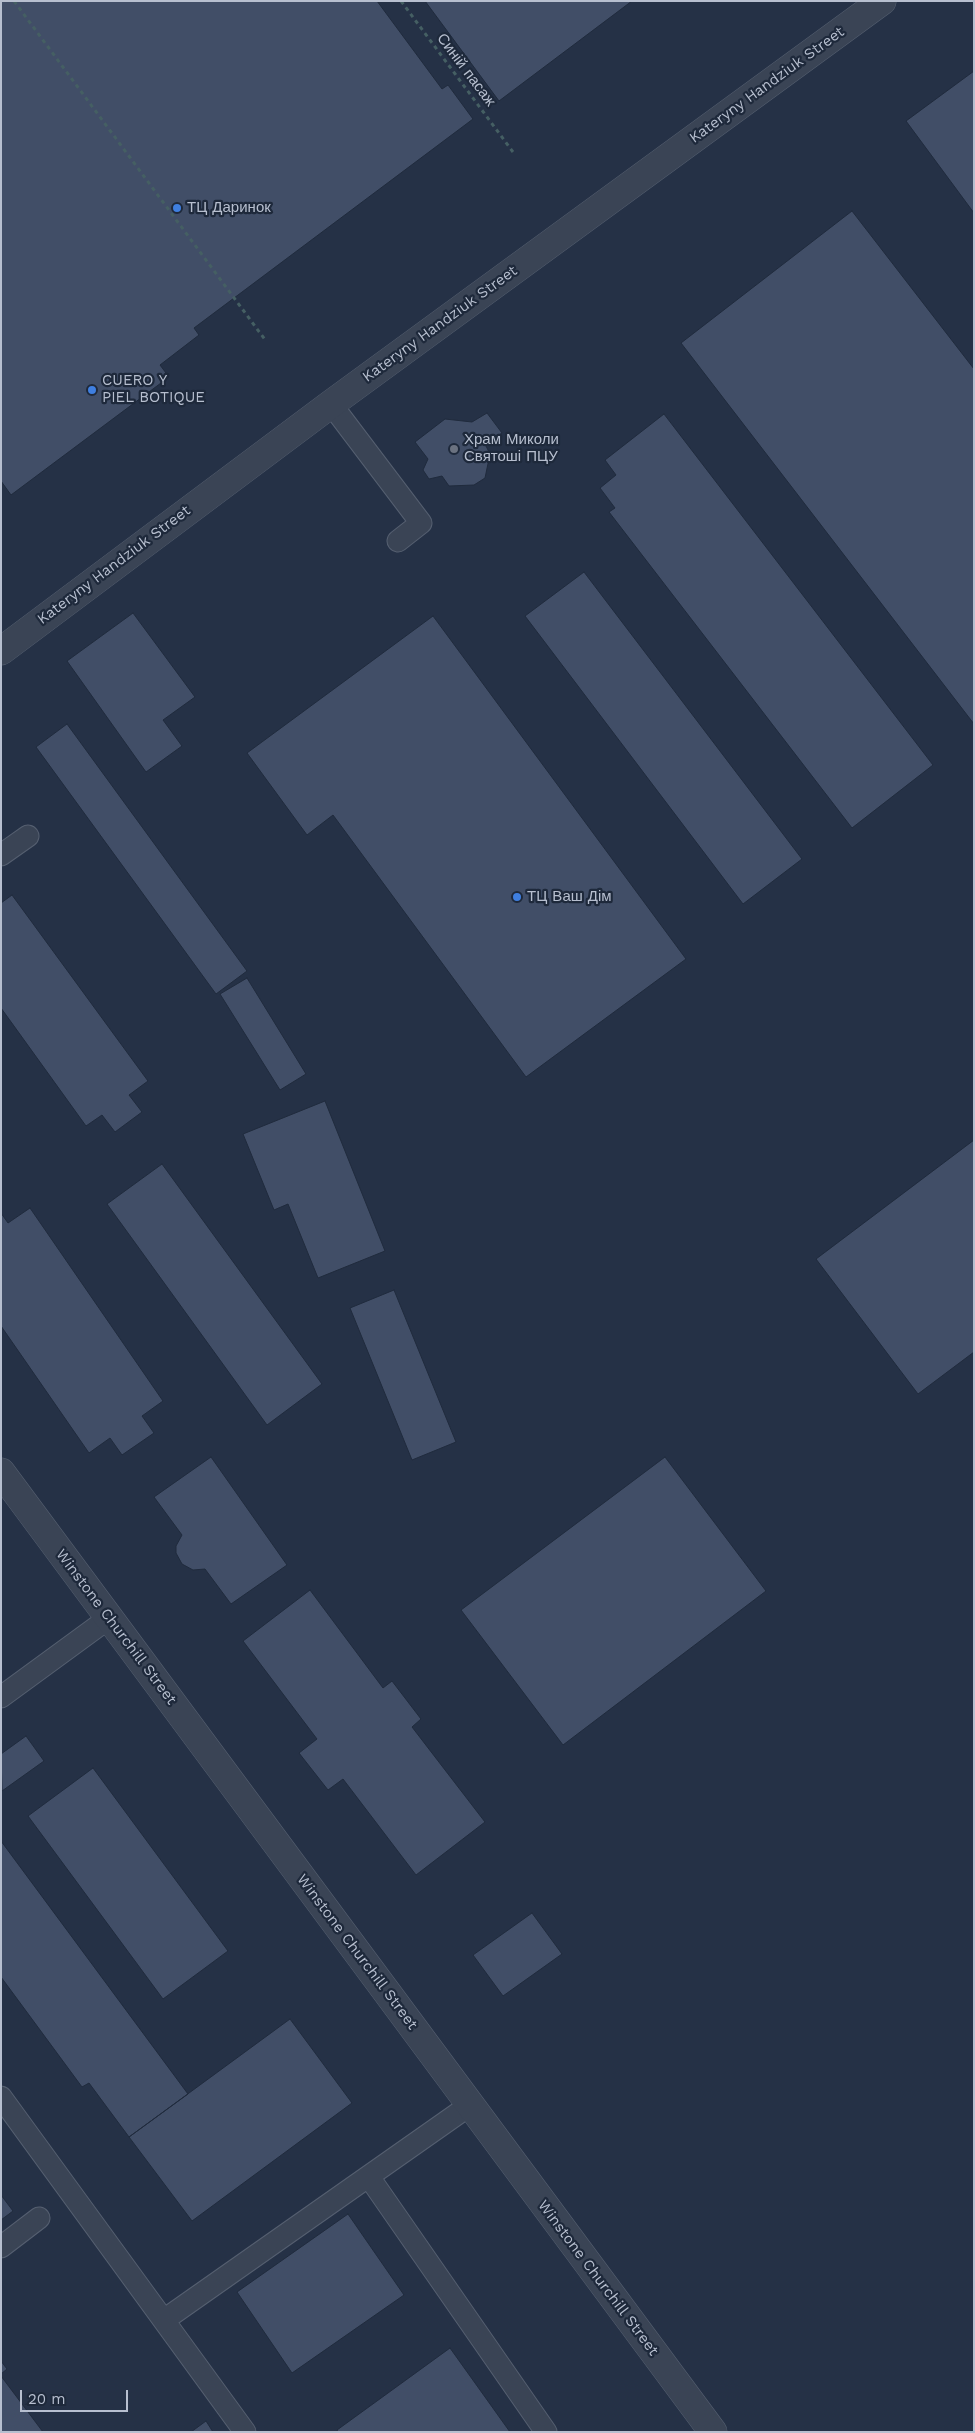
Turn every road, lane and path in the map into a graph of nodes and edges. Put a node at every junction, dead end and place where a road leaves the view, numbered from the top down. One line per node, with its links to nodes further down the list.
1 (14, 1): 5 (path)
2 (401, 1): 4 (path, Синій пасаж)
3 (882, 1): 6 (street, Kateryny Handziuk Street)
4 (513, 152)
5 (266, 341)
6 (331, 404): 7 (lane); 8 (street, Kateryny Handziuk Street)
7 (398, 541)
8 (1, 652)
9 (28, 836): 10 (lane)
10 (1, 855)
11 (1, 1472): 12 (street, Winstone Churchill Street)
12 (109, 1618): 13 (lane); 15 (street, Winstone Churchill Street)
13 (1, 1697)
14 (1, 2097): 19 (lane)
15 (470, 2105): 16 (lane); 22 (street, Winstone Churchill Street)
16 (369, 2177): 19 (lane); 21 (lane)
17 (40, 2218): 18 (lane)
18 (1, 2247)
19 (164, 2320): 20 (lane)
20 (245, 2432)
21 (546, 2432)
22 (712, 2432)

